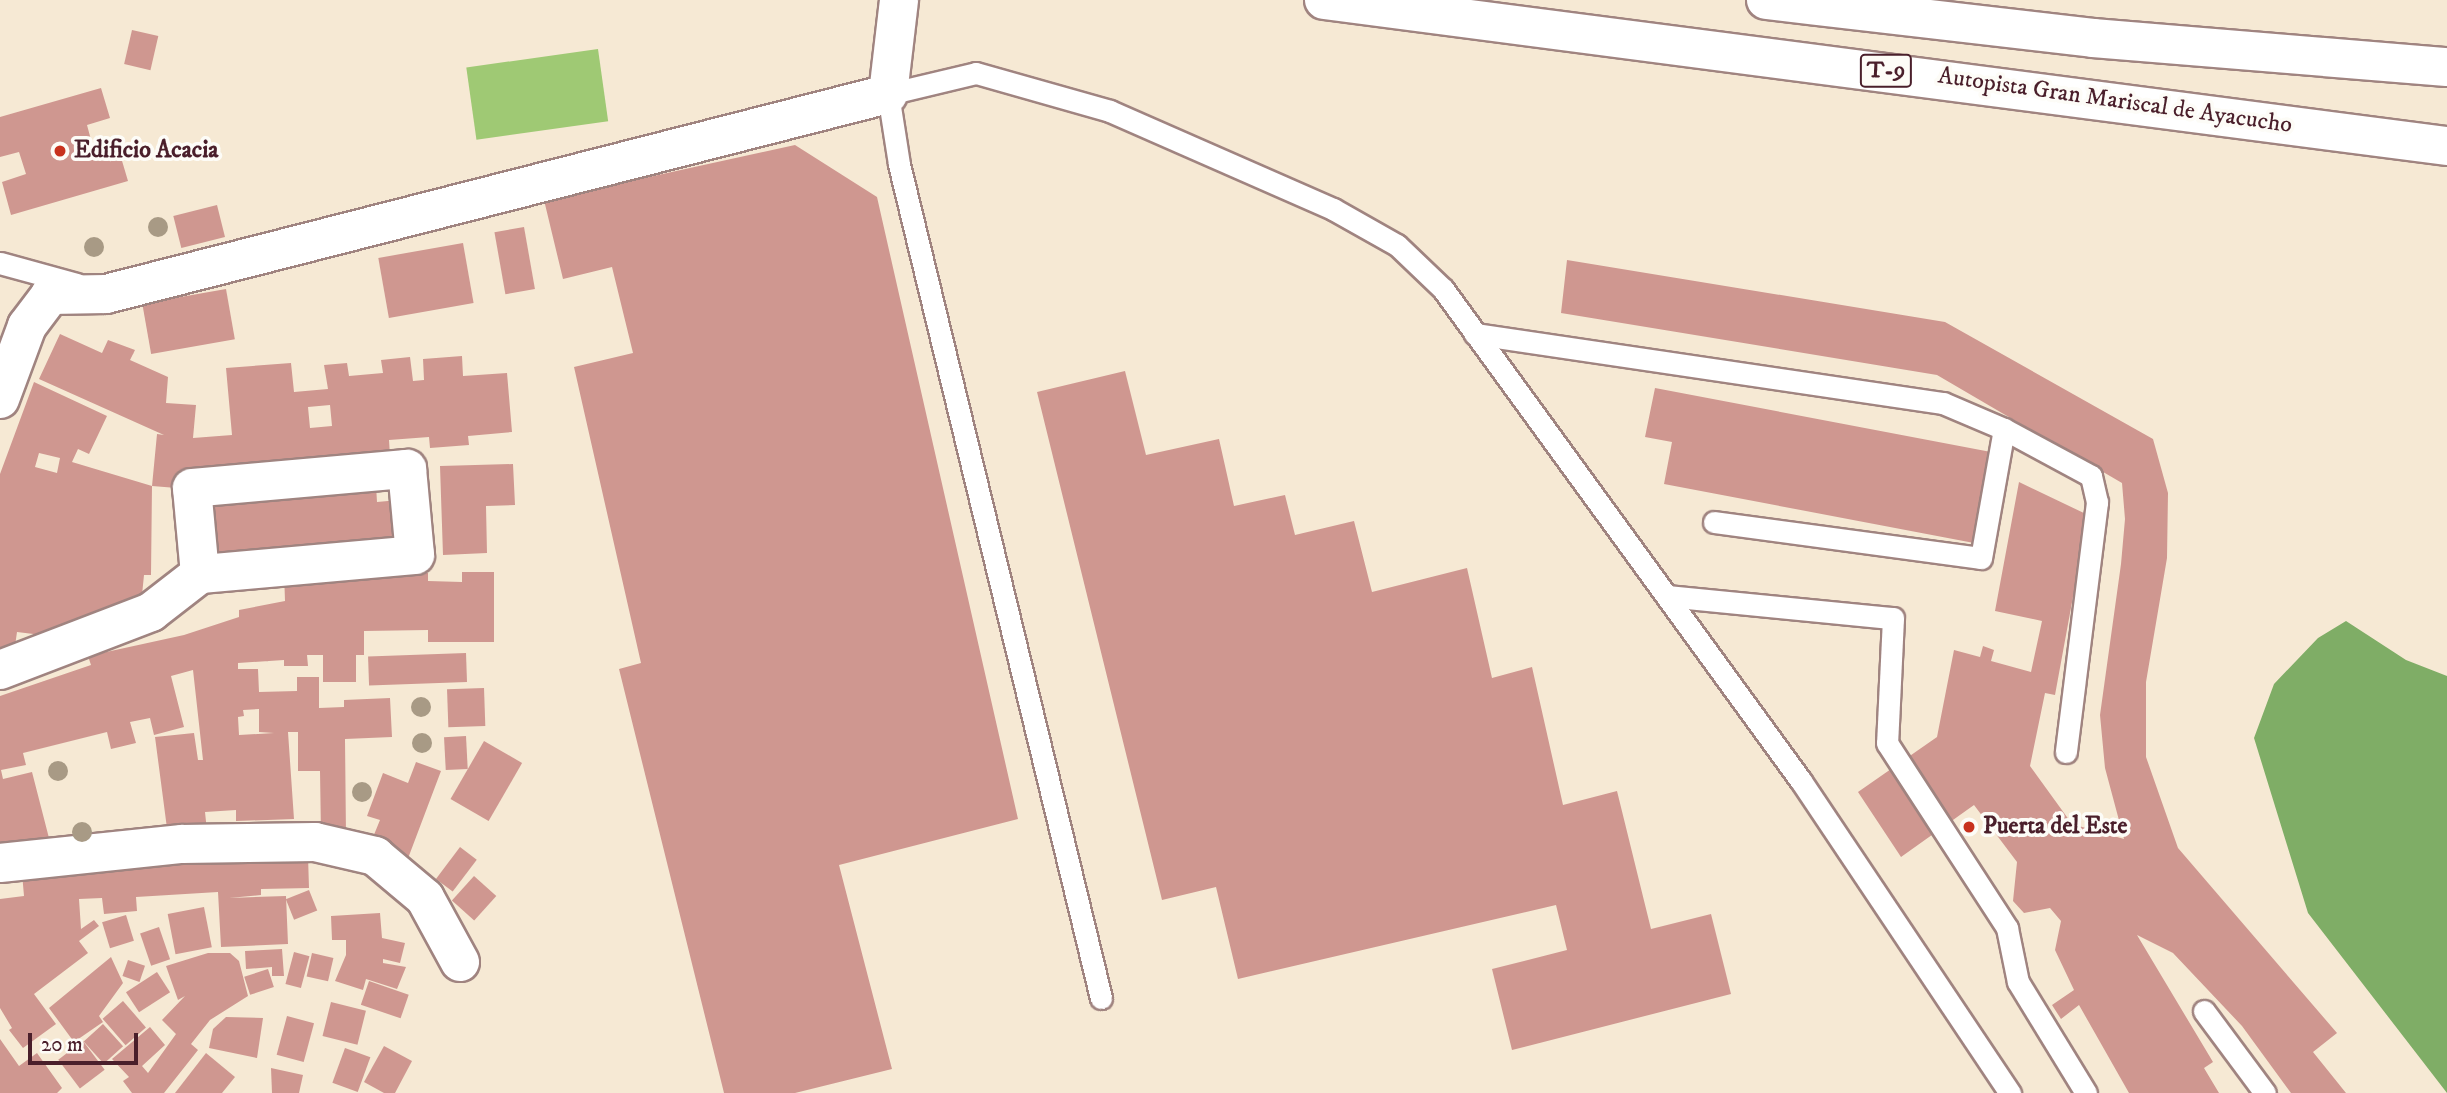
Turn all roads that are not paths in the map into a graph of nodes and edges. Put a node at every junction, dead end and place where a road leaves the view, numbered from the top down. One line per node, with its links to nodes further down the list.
1 (899, 0): 5 (main road)
2 (1324, 0): 6 (main road, Autopista Gran Mariscal de Ayacucho / T-9)
3 (1766, 0): 4 (main road, T-9)
4 (2447, 67)
5 (888, 94): 8 (main road); 9 (lane); 19 (lane)
6 (2447, 146)
7 (0, 263): 8 (lane)
8 (106, 294): 10 (main road)
9 (1475, 334): 11 (lane); 14 (lane)
10 (0, 399)
11 (2004, 429): 12 (lane); 16 (lane)
12 (1714, 522)
13 (200, 574): 13 (main road); 15 (main road)
14 (1667, 596): 21 (lane); 22 (lane)
15 (0, 670)
16 (2066, 752)
17 (0, 863): 18 (main road)
18 (460, 962)
19 (1101, 998)
20 (2204, 1011): 23 (lane)
21 (2010, 1093)
22 (2086, 1093)
23 (2265, 1093)

